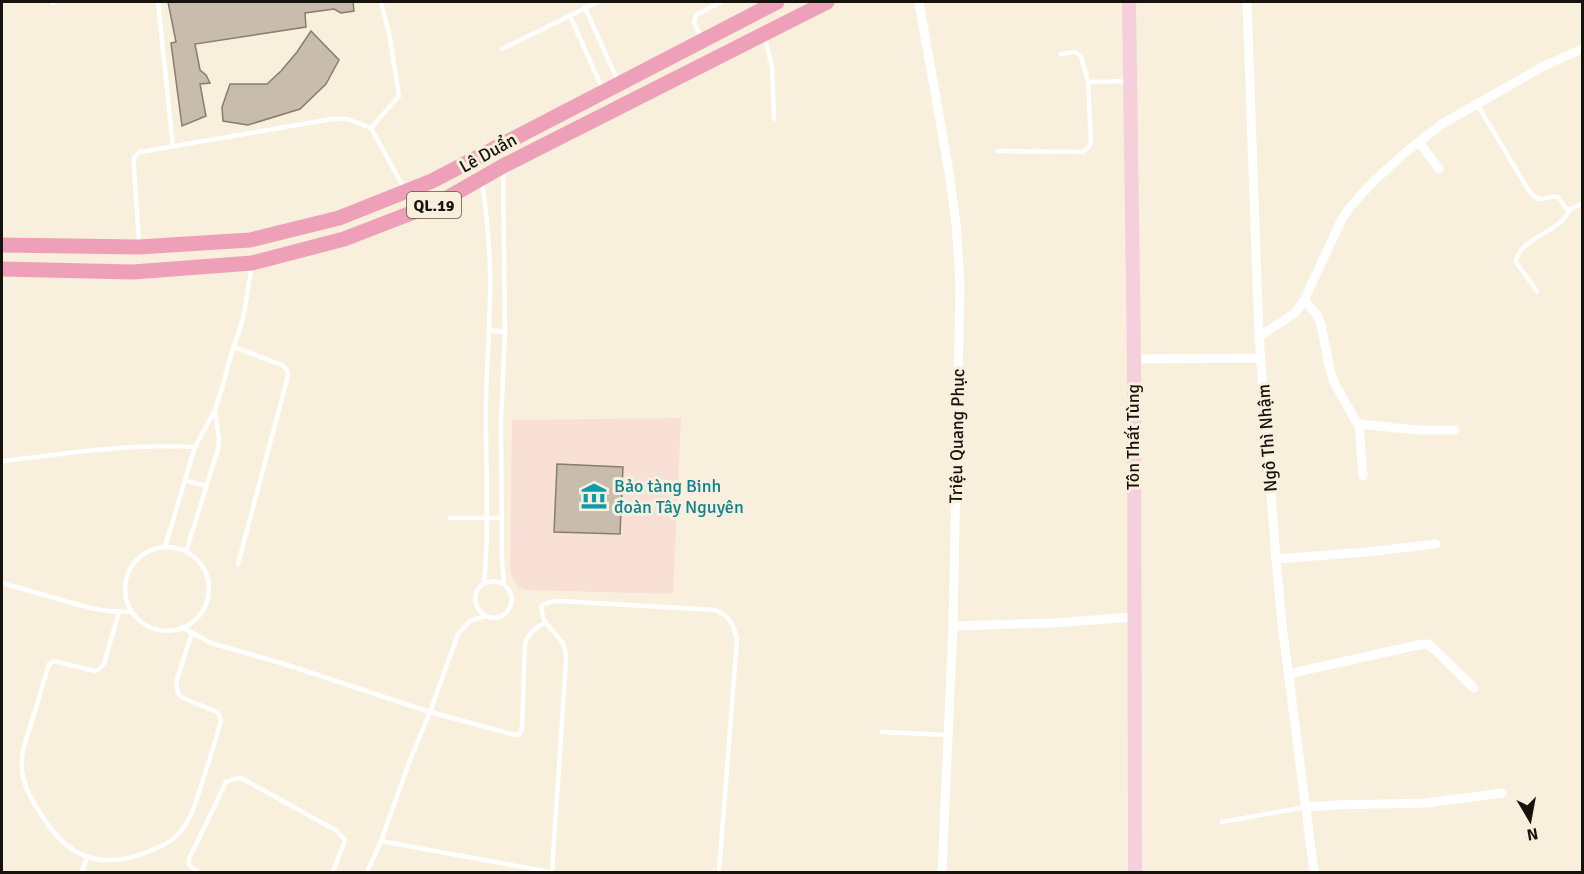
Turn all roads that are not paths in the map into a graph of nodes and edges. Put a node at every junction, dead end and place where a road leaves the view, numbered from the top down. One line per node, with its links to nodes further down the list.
1 (158, 2): 26 (lane)
2 (381, 2): 24 (lane)
3 (598, 2): 10 (lane)
4 (721, 2): 14 (lane)
5 (777, 2): 11 (main road, Lê Duẩn / QL.19)
6 (827, 2): 13 (main road, Lê Duẩn / QL.19)
7 (920, 2): 75 (street, Triệu Quang Phục)
8 (1129, 2): 18 (street, Tôn Thất Tùng)
9 (1247, 2): 45 (street, Ngô Thì Nhậm)
10 (585, 8): 12 (lane); 20 (lane)
11 (753, 14): 13 (lane); 14 (main road, Lê Duẩn / QL.19)
12 (570, 16): 15 (lane); 21 (lane)
13 (764, 34): 23 (lane); 28 (main road, Lê Duẩn / QL.19)
14 (702, 40): 20 (main road, Lê Duẩn / QL.19)
15 (502, 49)
16 (1582, 49): 22 (street)
17 (1061, 54): 19 (lane)
18 (1129, 81): 19 (lane); 48 (street, Tôn Thất Tùng)
19 (1088, 82): 27 (lane)
20 (619, 83): 21 (main road, Lê Duẩn / QL.19)
21 (604, 91): 31 (main road, Lê Duẩn / QL.19)
22 (1477, 104): 25 (street); 33 (lane)
23 (774, 118)
24 (371, 128): 26 (lane); 31 (lane)
25 (1419, 142): 29 (street); 42 (street)
26 (173, 147): 36 (lane)
27 (997, 151)
28 (503, 166): 30 (main road, Lê Duẩn / QL.19); 40 (lane)
29 (1439, 169)
30 (481, 178): 37 (main road, Lê Duẩn / QL.19); 39 (lane)
31 (406, 192): 34 (main road, Lê Duẩn / QL.19)
32 (1582, 204): 33 (lane)
33 (1569, 210): 41 (lane)
34 (250, 240): 36 (main road, Lê Duẩn / QL.19); 37 (main road)
35 (2, 245): 36 (main road, Lê Duẩn / QL.19)
36 (139, 247)
37 (252, 262): 38 (main road, Lê Duẩn / QL.19); 46 (lane)
38 (2, 269)
39 (490, 274): 40 (lane); 43 (lane)
40 (505, 274): 44 (lane)
41 (1536, 291)
42 (1304, 300): 45 (street); 52 (street)
43 (489, 330): 44 (lane); 51 (lane)
44 (505, 332): 50 (lane)
45 (1259, 337): 47 (street, Ngô Thì Nhậm)
46 (234, 346): 49 (lane); 66 (lane)
47 (1261, 358): 48 (street); 65 (street, Ngô Thì Nhậm)
48 (1134, 359): 73 (street, Tôn Thất Tùng)
49 (215, 410): 54 (lane); 58 (lane)
50 (501, 421): 51 (lane); 61 (lane)
51 (486, 422): 59 (lane)
52 (1359, 424): 53 (street); 56 (street)
53 (1455, 430)
54 (195, 447): 55 (lane); 57 (lane)
55 (2, 461)
56 (1363, 476)
57 (185, 480): 58 (lane); 63 (lane)
58 (206, 486): 64 (lane)
59 (486, 517): 60 (lane); 61 (lane); 68 (lane)
60 (450, 518)
61 (502, 518): 69 (lane)
62 (1436, 544): 65 (street)
63 (165, 547): 64 (lane); 71 (lane)
64 (186, 552): 76 (lane)
65 (1276, 559): 78 (street, Ngô Thì Nhậm)
66 (238, 564)
67 (2, 583): 70 (lane)
68 (484, 583): 69 (lane); 72 (lane)
69 (504, 584): 72 (lane)
70 (119, 612): 71 (lane); 87 (lane)
71 (132, 612): 76 (lane)
72 (485, 616): 80 (lane)
73 (1133, 617): 75 (street); 95 (street, Tôn Thất Tùng)
74 (545, 622): 80 (lane); 92 (lane); 93 (lane)
75 (953, 626): 82 (street, Triệu Quang Phục)
76 (182, 627): 77 (lane)
77 (192, 633): 80 (lane); 87 (lane)
78 (1288, 674): 79 (street); 84 (street, Ngô Thì Nhậm)
79 (1474, 688)
80 (430, 712): 86 (lane)
81 (882, 732): 82 (lane)
82 (948, 735): 94 (street, Triệu Quang Phục)
83 (1502, 793): 84 (street)
84 (1306, 807): 85 (lane); 96 (street, Ngô Thì Nhậm)
85 (1222, 822)
86 (381, 841): 91 (lane); 92 (lane)
87 (87, 857): 88 (lane)
88 (82, 873)
89 (198, 873): 90 (lane)
90 (333, 873)
91 (367, 873)
92 (551, 873)
93 (718, 873)
94 (942, 873)
95 (1135, 873)
96 (1314, 873)

